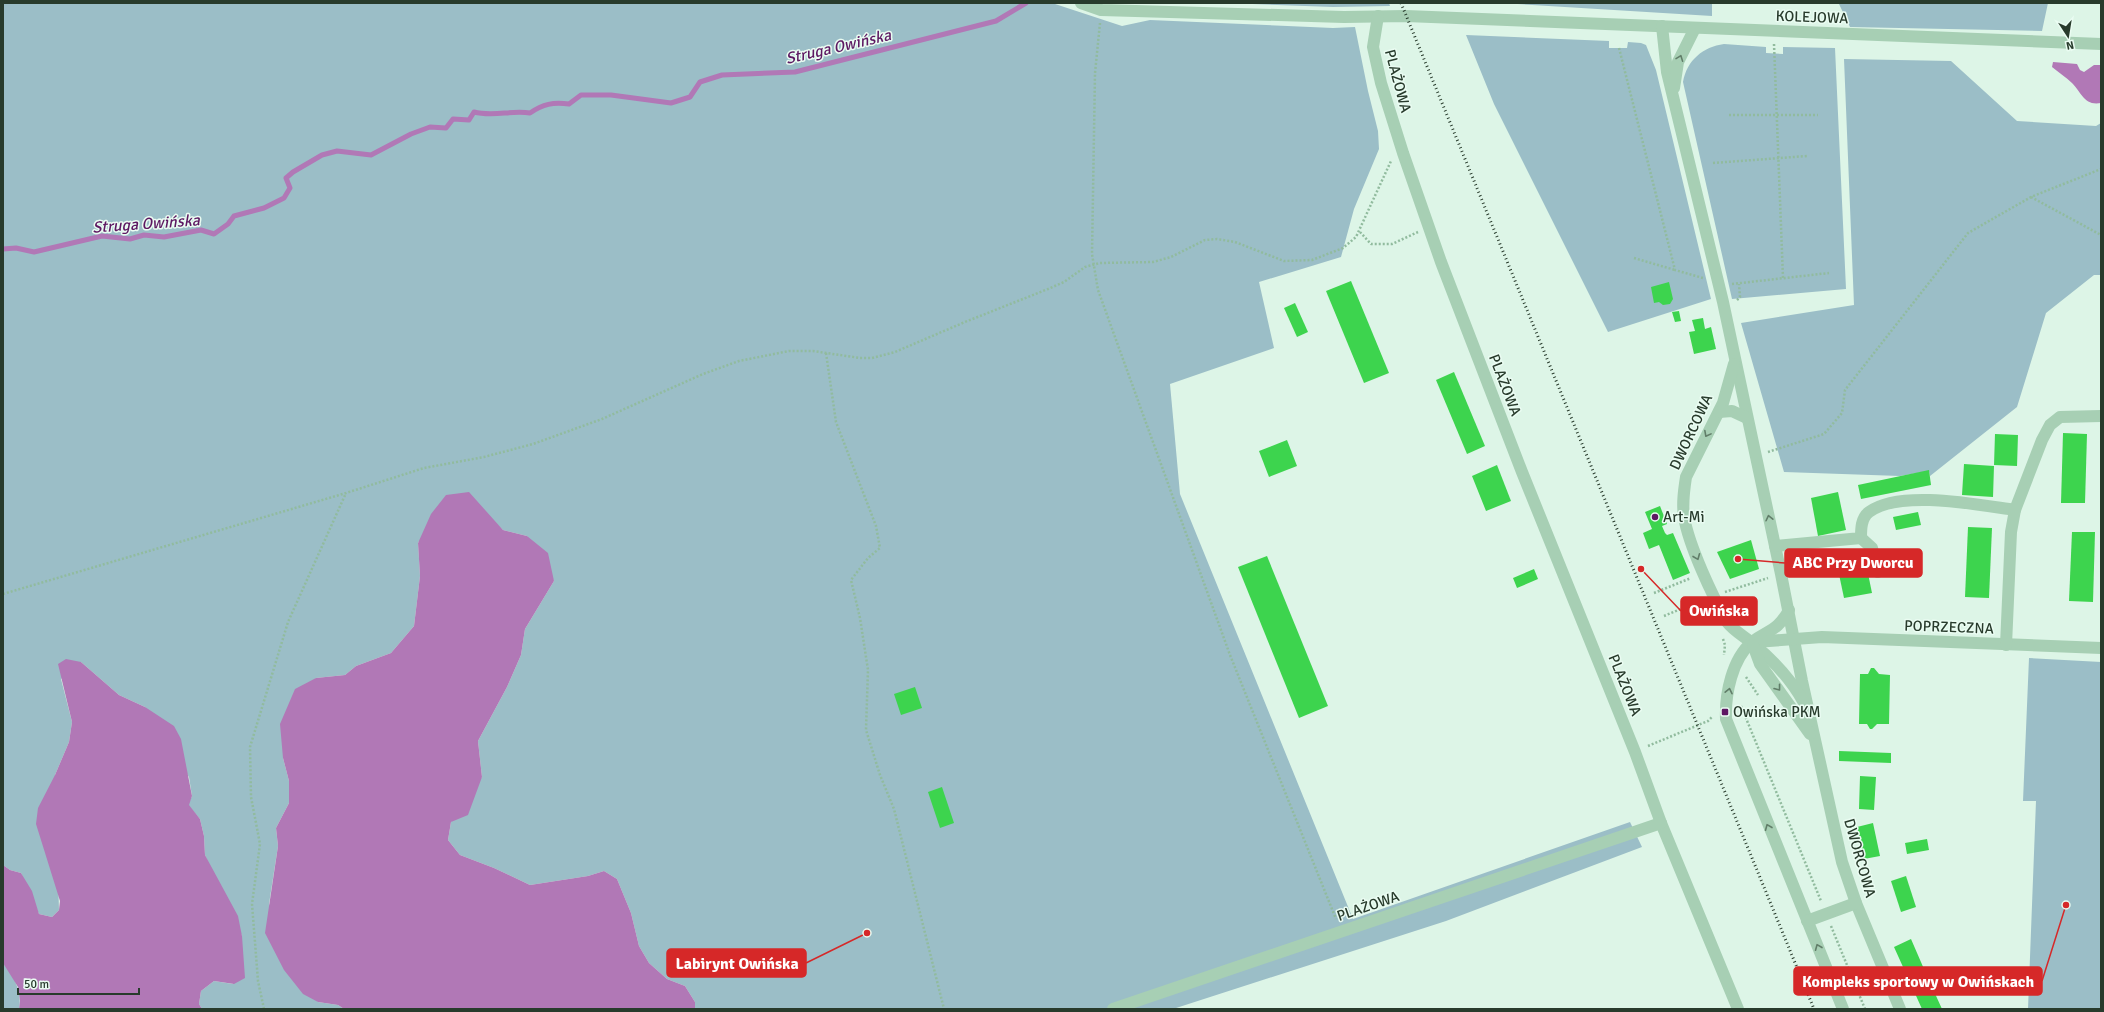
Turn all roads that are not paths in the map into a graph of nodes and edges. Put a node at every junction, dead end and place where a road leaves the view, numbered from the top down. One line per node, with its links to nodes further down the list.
1 (1081, 3): 2 (street, KOLEJOWA)
2 (1378, 16): 3 (street, KOLEJOWA); 22 (street, PLAŻOWA)
3 (1662, 26): 4 (street, KOLEJOWA); 6 (street, DWORCOWA)
4 (1694, 28): 5 (street, KOLEJOWA); 6 (street, DWORCOWA, one-way to 4)
5 (2101, 44)
6 (1673, 92): 7 (street, DWORCOWA)
7 (1735, 359): 8 (street, DWORCOWA); 10 (street, DWORCOWA)
8 (1718, 412): 10 (street); 17 (street, DWORCOWA, one-way to 17)
9 (2101, 416): 11 (street)
10 (1746, 418): 13 (street, DWORCOWA, one-way to 10)
11 (2015, 510): 12 (street); 18 (street)
12 (1861, 538): 13 (street); 14 (street)
13 (1775, 546): 15 (street, DWORCOWA)
14 (1878, 572)
15 (1789, 610): 16 (street, DWORCOWA); 17 (street)
16 (1795, 639): 17 (street); 18 (street, POPRZECZNA); 20 (street, DWORCOWA)
17 (1752, 642): 20 (street, DWORCOWA); 21 (street, one-way to 21); 24 (street, one-way to 17)
18 (2006, 645): 19 (street, POPRZECZNA)
19 (2101, 648)
20 (1808, 710): 21 (street, DWORCOWA)
21 (1815, 742): 23 (street, DWORCOWA)
22 (1661, 822): 25 (street, PLAŻOWA); 26 (street)
23 (1856, 903): 24 (street); 28 (street, DWORCOWA)
24 (1807, 921): 27 (street, one-way to 24)
25 (1113, 1009)
26 (1738, 1009)
27 (1843, 1009)
28 (1900, 1009)

